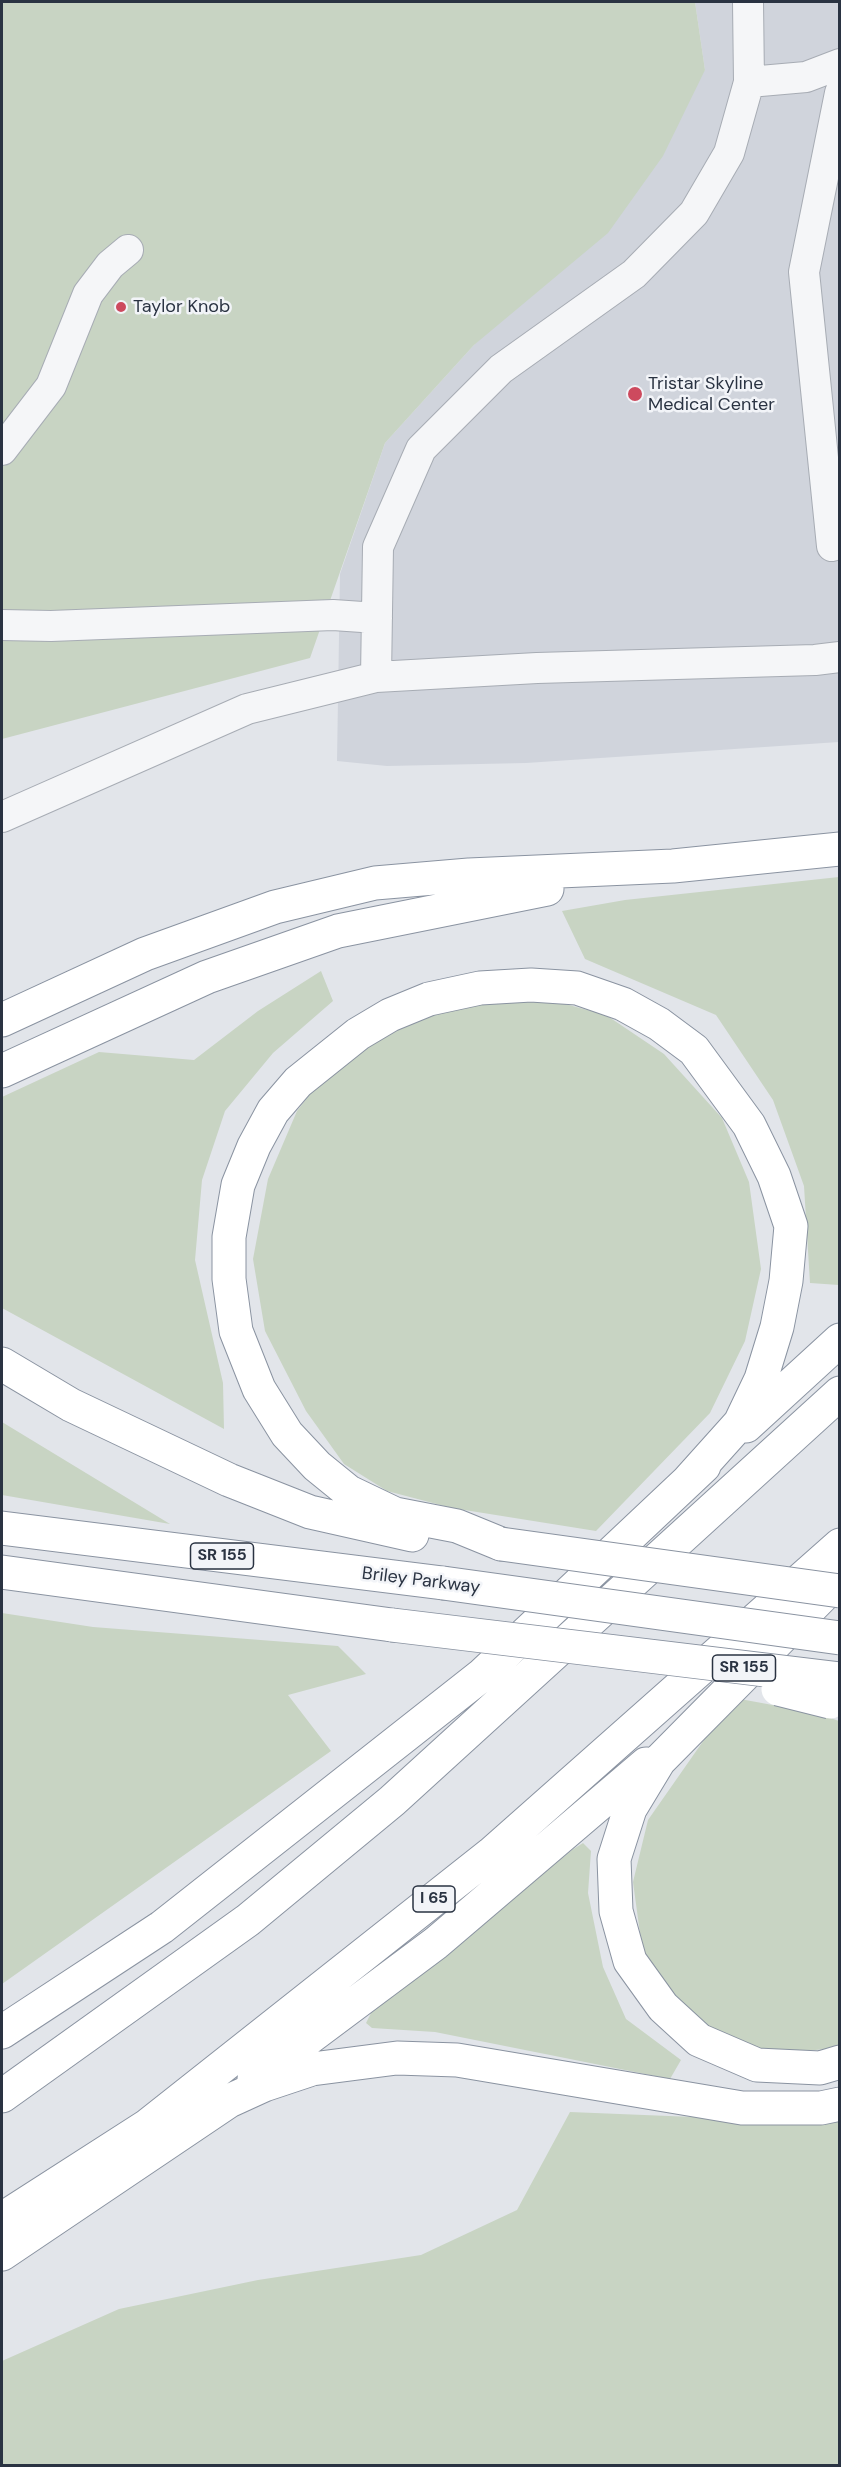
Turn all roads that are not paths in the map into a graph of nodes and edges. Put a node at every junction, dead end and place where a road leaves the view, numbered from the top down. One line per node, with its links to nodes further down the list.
1 (748, 2): 3 (lane)
2 (840, 64): 3 (lane)
3 (749, 81): 8 (lane)
4 (840, 93): 7 (lane)
5 (128, 250): 6 (lane)
6 (2, 450)
7 (832, 546)
8 (377, 618): 9 (lane); 11 (lane)
9 (2, 625)
10 (840, 657): 11 (lane)
11 (376, 677): 12 (lane)
12 (2, 817)
13 (840, 849): 14 (highway)
14 (673, 866): 15 (highway); 16 (highway)
15 (2, 1020)
16 (2, 1071)
17 (840, 1340): 20 (highway)
18 (2, 1364): 22 (highway)
19 (840, 1393): 32 (highway)
20 (688, 1481): 22 (highway); 30 (highway)
21 (2, 1528): 27 (highway, Briley Parkway / SR 155, bridge)
22 (501, 1544): 26 (highway, bridge)
23 (840, 1545): 35 (highway, I 65)
24 (2, 1572): 28 (highway, bridge)
25 (840, 1578): 29 (highway)
26 (840, 1591)
27 (840, 1638)
28 (836, 1696)
29 (710, 1707): 31 (highway); 34 (highway)
30 (2, 2032)
31 (840, 2062)
32 (2, 2096)
33 (840, 2104): 34 (highway)
34 (211, 2112): 36 (highway)
35 (2, 2218)
36 (2, 2254)

